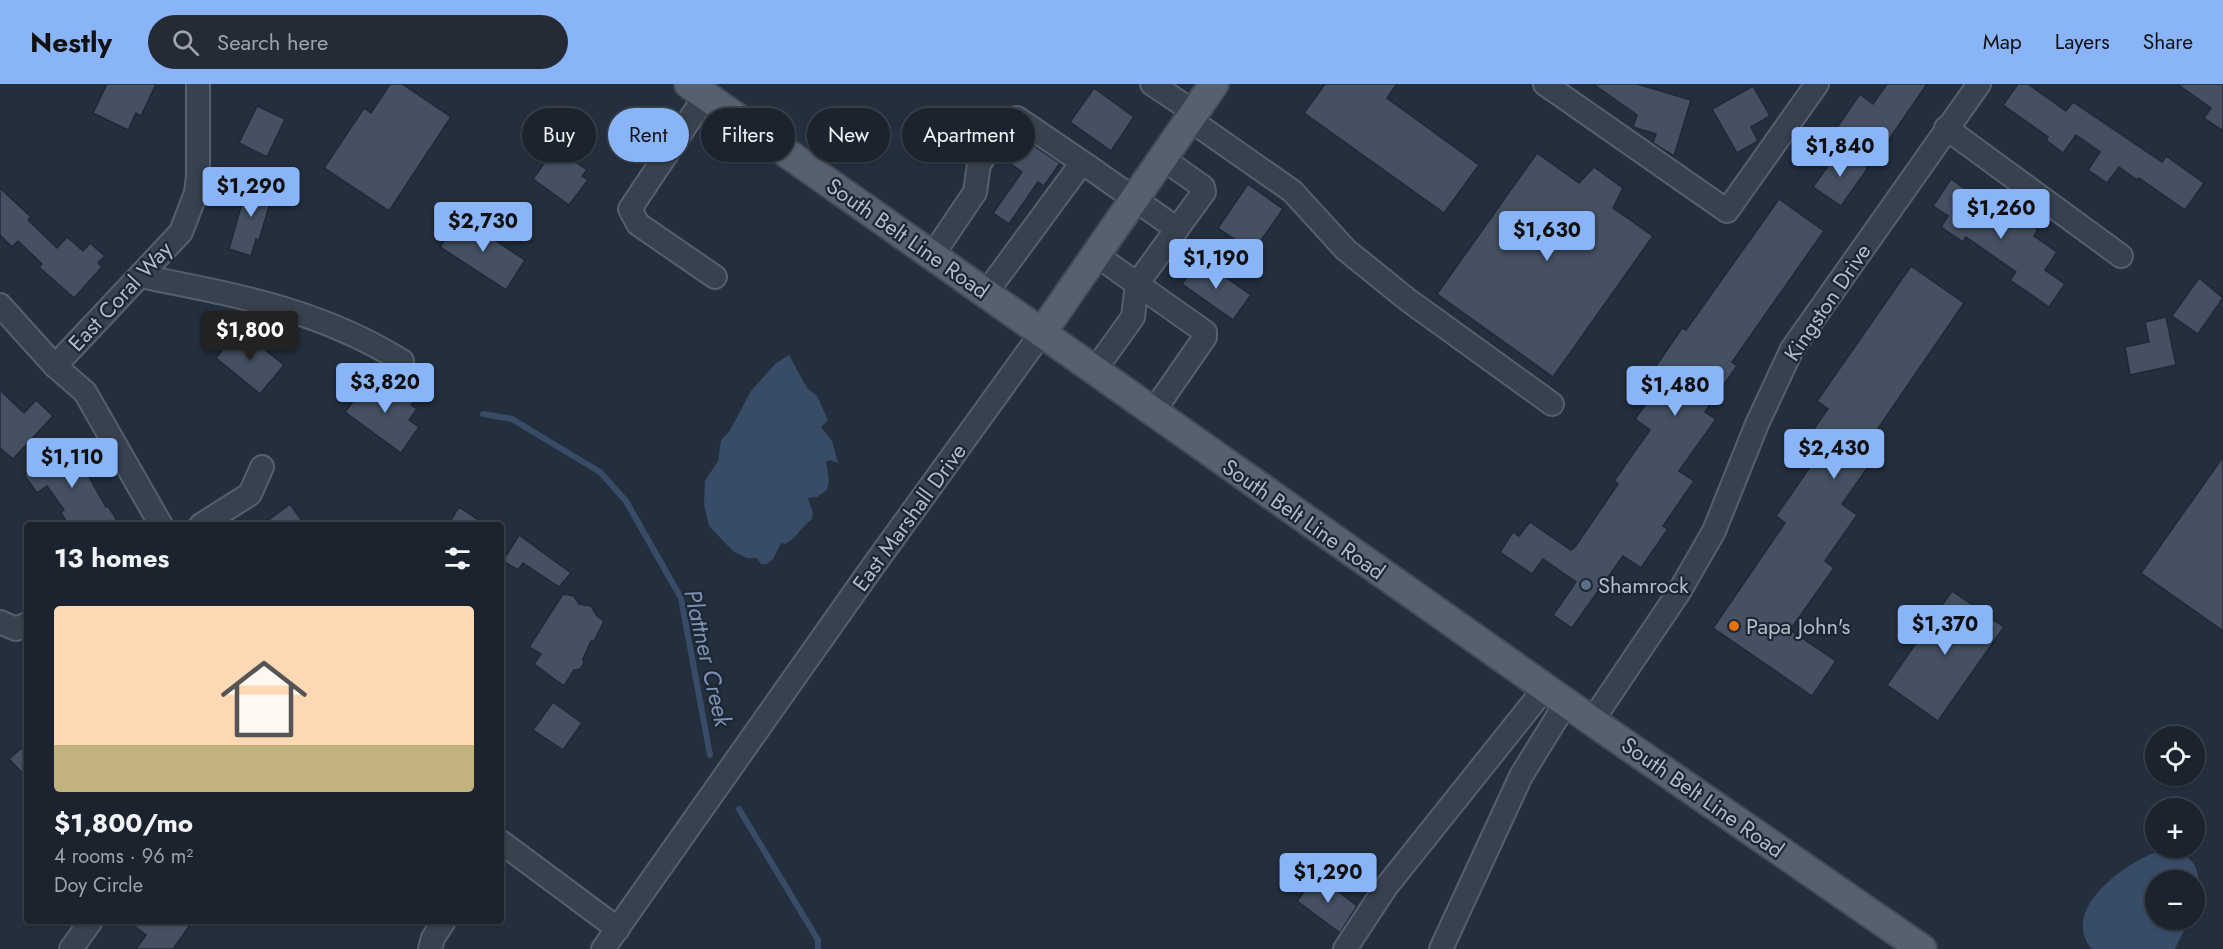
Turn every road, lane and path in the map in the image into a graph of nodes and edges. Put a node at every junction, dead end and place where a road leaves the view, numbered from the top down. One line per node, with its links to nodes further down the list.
1 (198, 84): 17 (street, East Coral Way)
2 (1152, 84): 8 (street)
3 (1214, 84): 8 (main road, East Marshall Drive)
4 (1545, 84): 5 (street)
5 (1817, 84)
6 (1979, 84): 9 (street, Kingston Drive)
7 (697, 90): 15 (main road, South Belt Line Road); 18 (street)
8 (1192, 116): 10 (main road, East Marshall Drive); 26 (street)
9 (1946, 128): 16 (street); 34 (street, Kingston Drive)
10 (1162, 158): 12 (main road, East Marshall Drive); 13 (street)
11 (1089, 167): 12 (street); 15 (street); 20 (street)
12 (1135, 198): 13 (street); 14 (main road, East Marshall Drive)
13 (1177, 229): 19 (street)
14 (1095, 254): 19 (street); 22 (main road, East Marshall Drive)
15 (932, 256): 20 (main road, South Belt Line Road)
16 (2121, 256)
17 (140, 276): 23 (street); 24 (street, East Coral Way)
18 (715, 277)
19 (1137, 284): 25 (street); 27 (street)
20 (986, 293): 22 (main road, South Belt Line Road)
21 (0, 305): 24 (street)
22 (1043, 331): 25 (main road, South Belt Line Road); 38 (street, East Marshall Drive)
23 (402, 361)
24 (55, 366): 29 (street)
25 (1095, 370): 27 (main road, South Belt Line Road)
26 (1552, 404)
27 (1153, 412): 33 (main road, South Belt Line Road)
28 (262, 467): 30 (street)
29 (159, 522)
30 (206, 522)
31 (0, 622): 32 (street)
32 (24, 625)
33 (1556, 695): 34 (main road, South Belt Line Road); 42 (street); 43 (street)
34 (1592, 721): 44 (main road, South Belt Line Road)
35 (504, 844): 38 (street)
36 (89, 924): 39 (street)
37 (442, 924): 40 (street)
38 (618, 929): 41 (street, East Marshall Drive)
39 (71, 949)
40 (430, 949)
41 (603, 949)
42 (1345, 949)
43 (1441, 949)
44 (1922, 949)

